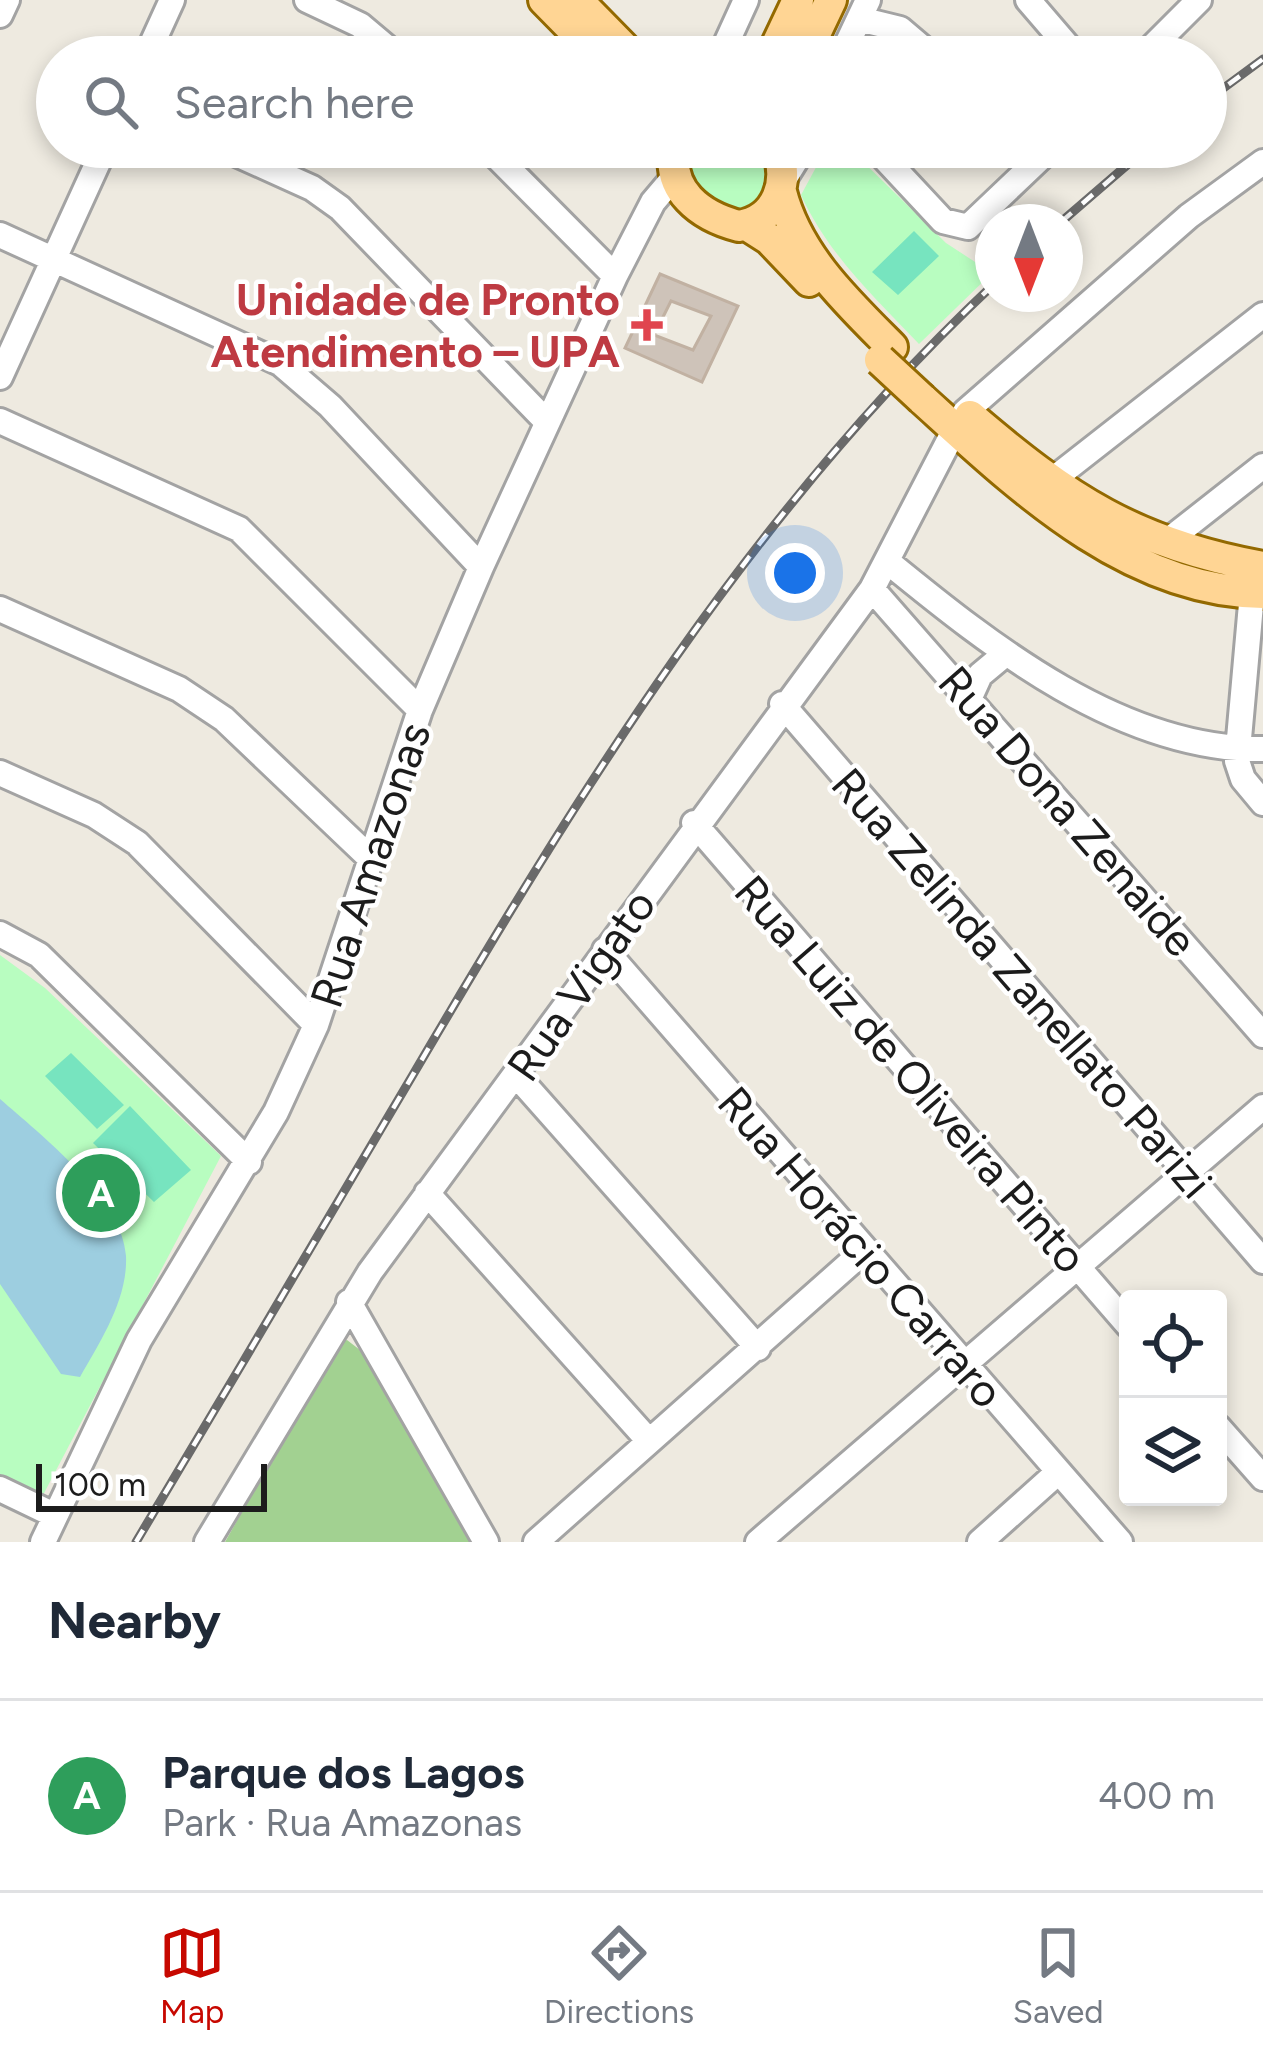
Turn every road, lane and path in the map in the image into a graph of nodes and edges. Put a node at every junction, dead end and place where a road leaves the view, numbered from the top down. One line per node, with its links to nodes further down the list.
1 (7, 0): 12 (street)
2 (172, 0): 13 (street)
3 (307, 0): 14 (street)
4 (544, 0): 15 (main road)
5 (577, 0): 16 (main road)
6 (746, 0): 17 (street)
7 (799, 0): 18 (main road)
8 (831, 0): 19 (main road)
9 (1028, 0): 21 (street)
10 (1183, 6): 22 (street)
11 (863, 9): 20 (street)
12 (0, 15)
13 (156, 36)
14 (373, 36)
15 (579, 36)
16 (612, 36)
17 (730, 36)
18 (781, 36)
19 (814, 36)
20 (908, 36)
21 (1059, 36)
22 (1159, 36)
23 (1263, 162): 40 (street, Rua Vigato)
24 (96, 168): 35 (street)
25 (268, 168): 42 (street)
26 (508, 168): 36 (street)
27 (668, 168): 36 (street, Rua Amazonas)
28 (677, 168): 33 (main road)
29 (785, 168): 33 (main road)
30 (787, 168): 38 (main road)
31 (894, 168): 32 (street)
32 (1023, 168)
33 (747, 225): 38 (main road)
34 (0, 235): 35 (street)
35 (54, 260): 39 (street); 47 (street)
36 (615, 277): 42 (street, Rua Amazonas)
37 (1263, 315): 44 (street)
38 (886, 353): 40 (main road)
39 (0, 377)
40 (960, 420): 44 (main road); 46 (street, Rua Vigato); 48 (main road)
41 (0, 421): 54 (street)
42 (548, 422): 47 (street, Rua Amazonas)
43 (1263, 466): 45 (street)
44 (1051, 481): 45 (main road)
45 (1165, 543): 48 (main road)
46 (888, 562): 49 (street, Rua Vigato); 51 (street)
47 (481, 567): 54 (street, Rua Amazonas)
48 (1259, 584): 55 (street)
49 (872, 589): 52 (street, Rua Dona Zenaide); 53 (street, Rua Vigato)
50 (0, 609): 59 (street)
51 (1004, 655): 52 (street); 55 (street)
52 (970, 697): 63 (street, Rua Dona Zenaide)
53 (782, 704): 58 (street, Rua Vigato); 67 (street, Rua Zelinda Zanellato Parizi)
54 (420, 710): 59 (street, Rua Amazonas)
55 (1250, 749): 57 (street)
56 (0, 773): 62 (street)
57 (1263, 803)
58 (694, 824): 61 (street, Rua Vigato); 71 (street, Rua Luiz de Oliveira Pinto)
59 (370, 860): 62 (street, Rua Amazonas)
60 (0, 934): 66 (street)
61 (605, 950): 64 (street, Rua Vigato); 69 (street, Rua Horácio Carraro)
62 (316, 1025): 66 (street, Rua Amazonas)
63 (1263, 1035)
64 (517, 1076): 68 (street, Rua Vigato); 74 (street)
65 (1263, 1107): 67 (street)
66 (249, 1162): 81 (street, Rua Amazonas)
67 (1185, 1174): 70 (street, Rua Zelinda Zanellato Parizi); 71 (street)
68 (427, 1192): 72 (street, Rua Vigato); 77 (street)
69 (865, 1250): 74 (street); 75 (street, Rua Horácio Carraro)
70 (1263, 1261)
71 (1077, 1267): 73 (street, Rua Luiz de Oliveira Pinto); 75 (street)
72 (349, 1302): 83 (street, Rua Vigato); 84 (street)
73 (1119, 1315)
74 (758, 1348): 77 (street)
75 (963, 1366): 78 (street, Rua Horácio Carraro); 86 (street)
76 (1227, 1437): 79 (street)
77 (649, 1441): 85 (street)
78 (1056, 1474): 87 (street); 88 (street, Rua Horácio Carraro)
79 (1263, 1478)
80 (0, 1489): 81 (street)
81 (52, 1514): 82 (street, Rua Amazonas)
82 (43, 1542)
83 (207, 1542)
84 (486, 1542)
85 (536, 1542)
86 (758, 1542)
87 (980, 1542)
88 (1120, 1542)

